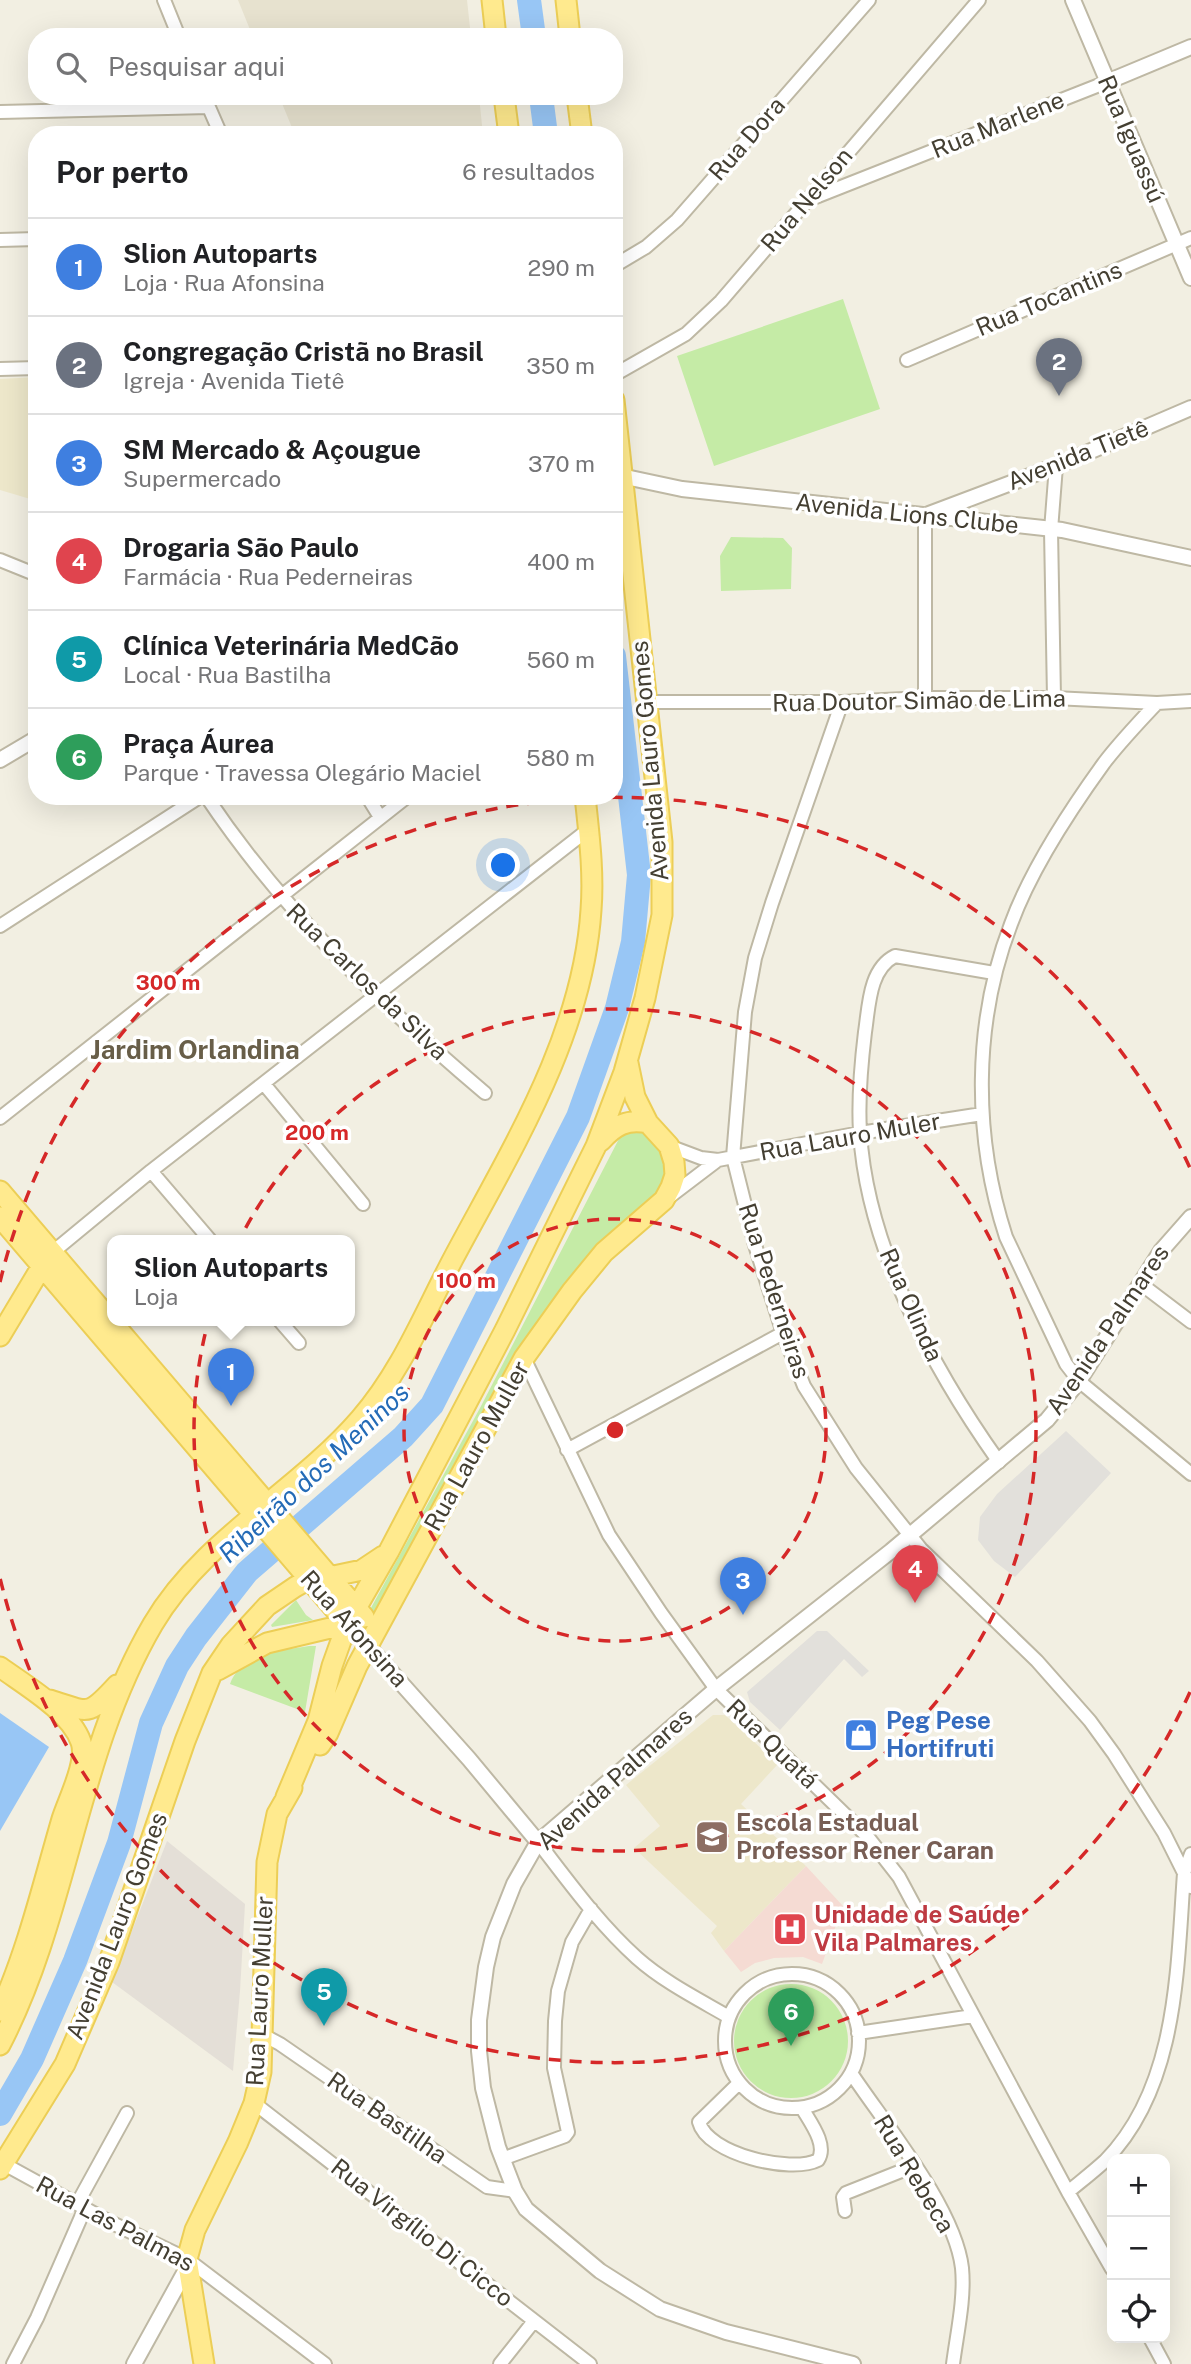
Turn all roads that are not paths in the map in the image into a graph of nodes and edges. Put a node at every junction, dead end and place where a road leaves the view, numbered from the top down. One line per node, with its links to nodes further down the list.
1 (164, 0): 7 (street)
2 (492, 0): 8 (main road)
3 (566, 0): 9 (main road)
4 (869, 0): 25 (street, Rua Dora)
5 (979, 0): 20 (street, Rua Nelson)
6 (1073, 0): 11 (street, Rua Iguassú)
7 (175, 28)
8 (495, 28)
9 (569, 28)
10 (1191, 47): 11 (street, Rua Marlene)
11 (1107, 82): 20 (street, Rua Marlene); 24 (street, Rua Iguassú)
12 (144, 105): 16 (street)
13 (207, 105): 17 (street)
14 (505, 105): 18 (main road)
15 (578, 105): 19 (main road)
16 (0, 112)
17 (217, 126)
18 (508, 126)
19 (581, 126)
20 (804, 202): 30 (street, Rua Nelson)
21 (28, 239): 23 (street)
22 (1191, 239): 24 (street, Rua Tocantins)
23 (0, 240)
24 (1176, 245): 26 (street, Rua Iguassú); 27 (street, Rua Tocantins)
25 (623, 261)
26 (1191, 278)
27 (907, 360)
28 (28, 368): 29 (street)
29 (0, 369)
30 (623, 370)
31 (1191, 408): 32 (street, Avenida Tietê)
32 (1056, 466): 35 (street, Avenida Tietê); 36 (street)
33 (623, 476): 35 (street, Avenida Lions Clube)
34 (623, 493): 43 (main road, Avenida Lauro Gomes)
35 (925, 516): 36 (street, Avenida Lions Clube); 40 (street)
36 (1051, 530): 37 (street, Avenida Lions Clube); 41 (street)
37 (1191, 558)
38 (0, 561): 39 (street)
39 (28, 572)
40 (925, 698): 41 (street, Rua Doutor Simão de Lima); 44 (street, Rua Doutor Simão de Lima)
41 (1054, 698): 45 (street, Rua Doutor Simão de Lima)
42 (1191, 701): 45 (street, Rua Doutor Simão de Lima)
43 (647, 702): 44 (street, Rua Doutor Simão de Lima); 59 (main road, Avenida Lauro Gomes)
44 (842, 702): 68 (street, Rua Pederneiras)
45 (1157, 702): 57 (street)
46 (28, 743): 47 (street)
47 (0, 760)
48 (187, 805): 56 (street)
49 (212, 805): 55 (street, Rua Carlos da Silva)
50 (373, 805): 53 (street)
51 (396, 805): 53 (street)
52 (586, 805): 54 (main road)
53 (380, 817): 55 (street)
54 (589, 829): 58 (street); 89 (main road)
55 (281, 897): 58 (street, Rua Carlos da Silva); 63 (street)
56 (0, 926)
57 (994, 973): 62 (street); 65 (street, Rua Olinda)
58 (375, 996): 60 (street); 61 (street, Rua Carlos da Silva)
59 (628, 1061): 64 (main road, Avenida Lauro Gomes); 66 (main road, Rua Lauro Muller)
60 (264, 1084): 70 (street); 73 (street)
61 (485, 1093)
62 (982, 1114): 65 (street, Rua Lauro Muler); 85 (street)
63 (0, 1118)
64 (648, 1123): 66 (main road); 67 (main road)
65 (860, 1133): 68 (street, Rua Lauro Muler); 87 (street, Rua Olinda)
66 (596, 1146): 91 (main road, Rua Lauro Muller)
67 (669, 1146): 69 (street, Rua Lauro Muler); 72 (main road)
68 (733, 1157): 69 (street, Rua Lauro Muler); 81 (street, Rua Pederneiras)
69 (718, 1160): 72 (street, Rua Lauro Muler)
70 (151, 1171): 76 (street); 77 (street)
71 (0, 1191): 77 (main road, Rua Afonsina)
72 (664, 1200): 84 (main road, Rua Lauro Muller)
73 (363, 1204)
74 (0, 1217): 77 (main road, Rua Afonsina)
75 (1191, 1217): 78 (street, Avenida Palmares)
76 (206, 1235)
77 (47, 1259): 82 (main road); 89 (main road, Rua Afonsina)
78 (1142, 1284): 79 (street); 85 (street, Avenida Palmares)
79 (1191, 1322)
80 (284, 1326): 83 (street)
81 (783, 1333): 86 (street); 90 (street, Rua Pederneiras)
82 (0, 1336)
83 (299, 1343)
84 (524, 1357): 86 (street, Rua Quatá); 94 (main road, Rua Lauro Muller)
85 (1079, 1381): 87 (street, Avenida Palmares); 88 (street)
86 (567, 1450): 98 (street, Rua Quatá)
87 (999, 1462): 90 (street, Avenida Palmares)
88 (1191, 1474)
89 (266, 1516): 92 (main road, Rua Afonsina); 97 (main road)
90 (909, 1535): 98 (street, Avenida Palmares); 103 (street, Rua Pederneiras)
91 (389, 1550): 92 (main road, Avenida Lauro Gomes); 93 (main road, Rua Lauro Muller)
92 (319, 1578): 93 (main road, Rua Afonsina); 96 (main road, Avenida Lauro Gomes)
93 (352, 1616): 94 (main road, Rua Afonsina); 96 (main road); 100 (main road, Rua Lauro Muller)
94 (372, 1638): 100 (main road, Rua Lauro Muller); 101 (street, Rua Afonsina)
95 (0, 1667): 99 (main road)
96 (212, 1673): 118 (main road, Avenida Lauro Gomes)
97 (126, 1674): 99 (main road); 111 (main road)
98 (716, 1689): 101 (street, Avenida Palmares); 107 (street, Rua Quatá)
99 (46, 1699): 106 (main road)
100 (286, 1797): 110 (main road, Rua Lauro Muller)
101 (538, 1842): 105 (street, Rua Afonsina); 117 (street, Avenida Palmares)
102 (1191, 1854): 103 (street)
103 (1184, 1873): 104 (street, Rua Pederneiras); 121 (street)
104 (1191, 1887)
105 (591, 1909): 108 (street, Rua Afonsina); 117 (street)
106 (0, 2011)
107 (973, 2015): 109 (street); 121 (street, Rua Quatá)
108 (729, 2017): 109 (street); 113 (street)
109 (858, 2033): 112 (street)
110 (262, 2035): 114 (main road, Rua Lauro Muller); 120 (street, Rua Bastilha)
111 (0, 2045)
112 (851, 2073): 115 (street); 119 (street, Rua Rebeca)
113 (739, 2083): 115 (street); 115 (street)
114 (254, 2103): 125 (main road, Rua Lauro Muller); 126 (street, Rua Virgílio Di Cicco)
115 (802, 2108)
116 (127, 2113): 122 (street)
117 (502, 2159): 120 (street, Avenida Palmares)
118 (2, 2166): 122 (street, Rua Las Palmas)
119 (914, 2166): 123 (street); 136 (street, Rua Rebeca)
120 (515, 2191): 128 (street, Avenida Palmares)
121 (1068, 2192): 124 (street, Rua Quatá)
122 (81, 2206): 125 (street, Rua Las Palmas); 129 (street)
123 (845, 2211)
124 (1107, 2260)
125 (188, 2262): 130 (street, Rua Lauro Muller); 131 (main road); 132 (street, Rua Las Palmas)
126 (534, 2321): 133 (street); 134 (street, Rua Virgílio Di Cicco)
127 (1153, 2343): 137 (street)
128 (818, 2360): 135 (street, Avenida Palmares)
129 (13, 2364)
130 (134, 2364)
131 (204, 2364)
132 (325, 2364)
133 (500, 2364)
134 (590, 2364)
135 (853, 2364)
136 (953, 2364)
137 (1164, 2364)

